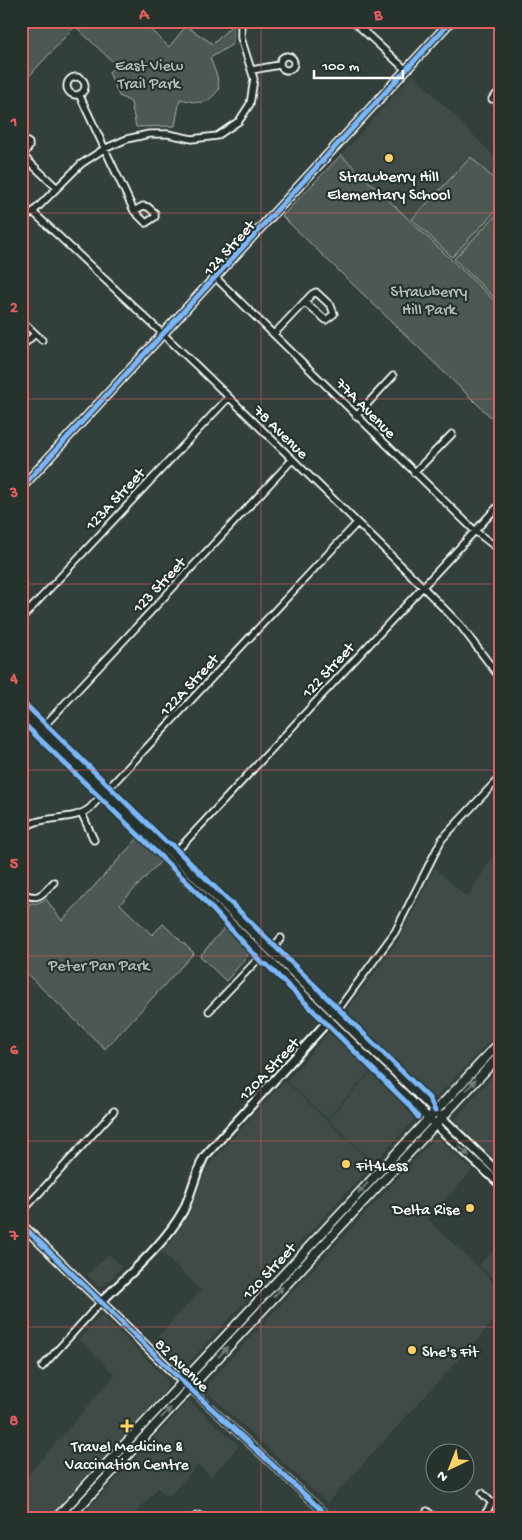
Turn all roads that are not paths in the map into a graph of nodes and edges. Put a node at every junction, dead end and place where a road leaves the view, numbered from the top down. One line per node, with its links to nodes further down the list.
1 (240, 21): 6 (street)
2 (353, 21): 5 (street)
3 (451, 21): 5 (street, 124 Street)
4 (280, 65): 6 (street)
5 (405, 69): 17 (street, 124 Street)
6 (252, 70): 11 (street)
7 (501, 90): 9 (street)
8 (79, 94): 11 (street)
9 (492, 100)
10 (21, 138): 12 (street)
11 (104, 149): 13 (street); 14 (street)
12 (22, 154): 13 (street)
13 (57, 188): 15 (street)
14 (134, 211)
15 (33, 212): 16 (street); 22 (street, 78 Avenue)
16 (21, 220)
17 (216, 278): 21 (street, 77A Avenue); 22 (street, 124 Street)
18 (304, 302): 18 (street); 21 (street)
19 (21, 320): 20 (street)
20 (35, 334): 23 (street); 24 (street)
21 (274, 334): 27 (street, 77A Avenue)
22 (164, 335): 26 (street, 78 Avenue); 31 (street, 124 Street)
23 (42, 340)
24 (21, 347)
25 (393, 376): 27 (street)
26 (228, 398): 29 (street, 78 Avenue); 37 (street, 123A Street)
27 (356, 416): 30 (street, 77A Avenue)
28 (452, 434): 30 (street)
29 (292, 460): 33 (street, 78 Avenue); 41 (street, 123 Street)
30 (414, 473): 34 (street, 77A Avenue)
31 (21, 488)
32 (501, 504): 34 (street, 122 Street)
33 (357, 523): 36 (street, 78 Avenue); 43 (street, 122A Street)
34 (475, 531): 35 (street, 77A Avenue); 36 (street, 122 Street)
35 (501, 551)
36 (423, 587): 38 (street, 78 Avenue); 47 (street, 122 Street)
37 (21, 618)
38 (501, 679)
39 (21, 706): 41 (main road)
40 (21, 716): 41 (main road); 43 (main road)
41 (43, 727): 43 (main road)
42 (501, 776): 56 (street, 120A Street)
43 (105, 793): 44 (street, 122A Street); 47 (main road); 50 (main road)
44 (82, 814): 45 (street); 46 (street)
45 (21, 831)
46 (94, 840)
47 (174, 854): 52 (main road)
48 (54, 882): 49 (street)
49 (21, 893)
50 (219, 911): 52 (main road); 53 (main road)
51 (282, 938): 52 (street)
52 (271, 950): 54 (main road)
53 (263, 954): 54 (main road); 55 (street); 57 (main road)
54 (292, 971): 56 (main road)
55 (209, 1011)
56 (336, 1013): 57 (street, 120A Street); 61 (main road)
57 (330, 1020): 63 (main road); 73 (street, 120A Street)
58 (501, 1041): 61 (main road, 120 Street)
59 (501, 1054): 62 (main road, 120 Street, one-way to 59)
60 (114, 1111): 67 (street)
61 (435, 1111): 62 (street); 63 (main road, 120 Street)
62 (441, 1117): 64 (main road, 120 Street); 65 (street)
63 (428, 1118): 64 (street); 69 (main road, 120 Street, one-way to 69)
64 (435, 1124): 66 (street, one-way to 66); 70 (main road, 120 Street)
65 (501, 1174)
66 (501, 1185)
67 (21, 1213)
68 (21, 1224): 73 (street, 82 Avenue)
69 (316, 1238): 70 (main road); 71 (main road, 120 Street)
70 (310, 1258): 72 (main road, 120 Street)
71 (297, 1259): 72 (main road); 75 (main road, 120 Street)
72 (291, 1279): 76 (main road, 120 Street, one-way to 72)
73 (101, 1302): 74 (street, 120A Street); 75 (street, 82 Avenue)
74 (42, 1367)
75 (183, 1382): 76 (street, 82 Avenue); 77 (main road, 120 Street)
76 (190, 1388): 79 (main road, 120 Street, one-way to 76); 85 (street, 82 Avenue)
77 (93, 1478): 79 (main road); 81 (main road, 120 Street)
78 (482, 1494): 87 (street)
79 (84, 1501): 82 (main road, 120 Street)
80 (428, 1511): 86 (street)
81 (55, 1519)
82 (68, 1519)
83 (190, 1519): 84 (street)
84 (208, 1519)
85 (330, 1519)
86 (436, 1519)
87 (482, 1519)

